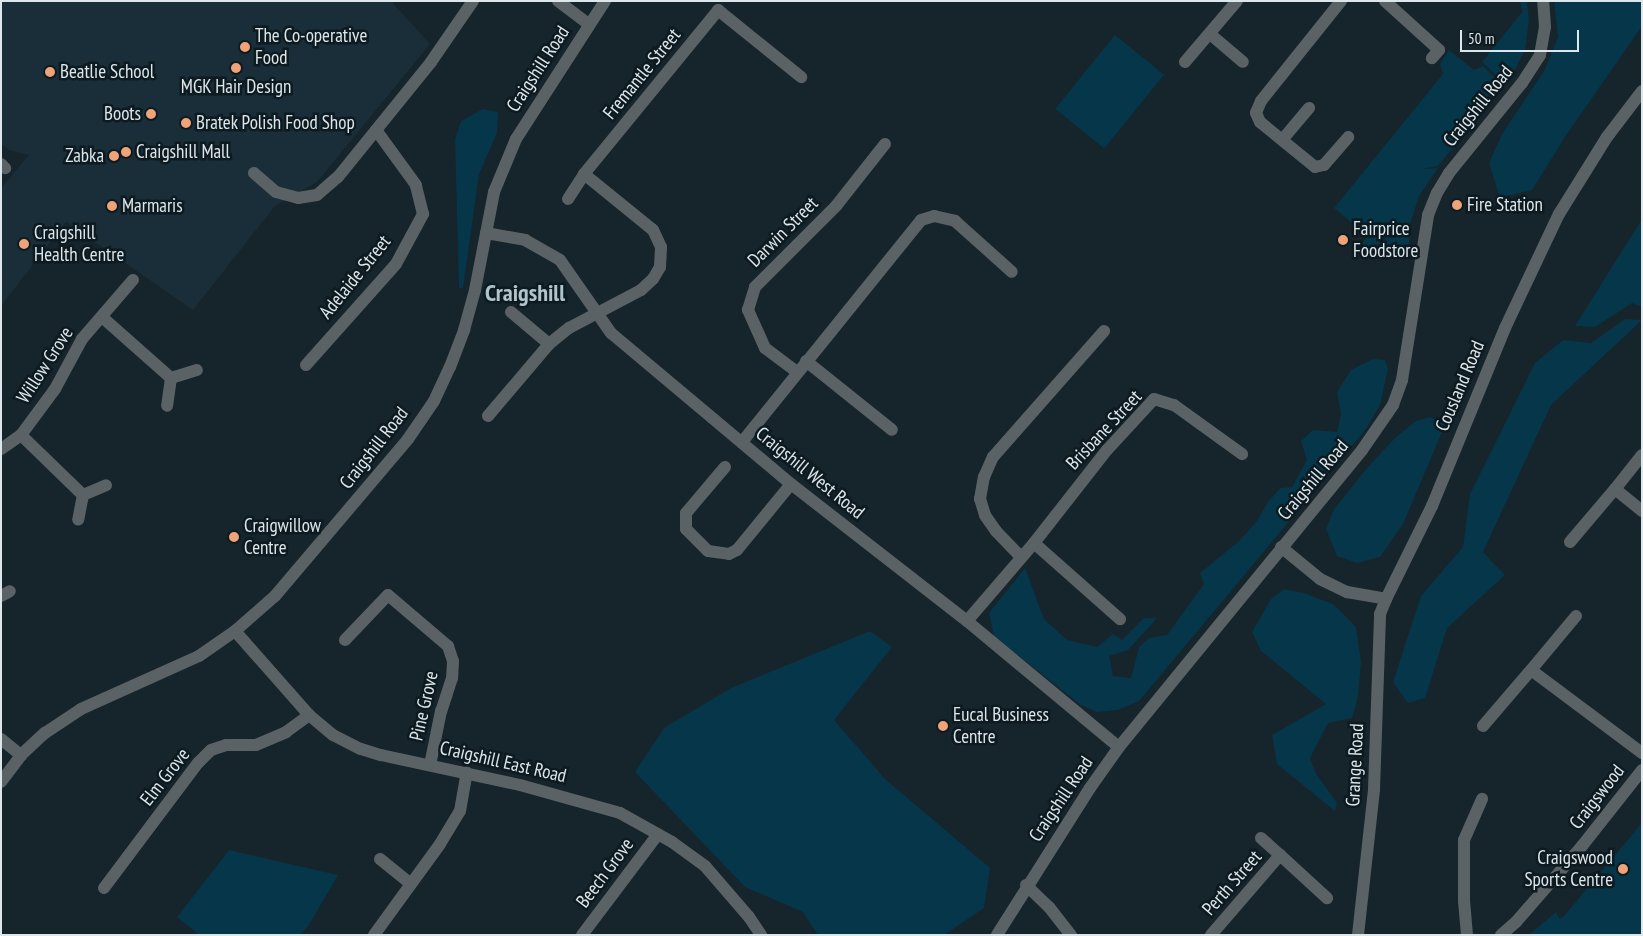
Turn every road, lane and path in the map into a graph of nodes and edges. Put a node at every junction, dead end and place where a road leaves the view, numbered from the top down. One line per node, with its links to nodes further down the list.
1 (474, 1): 16 (street)
2 (558, 1): 8 (street)
3 (604, 1): 8 (street, Craigshill Road)
4 (1237, 1): 9 (street)
5 (1341, 1): 18 (street)
6 (1385, 1): 10 (street)
7 (1543, 1): 53 (street, Craigshill Road)
8 (589, 24): 23 (street, Craigshill Road)
9 (1210, 34): 11 (street); 12 (street)
10 (1432, 58)
11 (1185, 62)
12 (1243, 62)
13 (800, 77): 21 (street, Fremantle Street)
14 (1642, 91): 55 (street, Cousland Road)
15 (1309, 108): 18 (street)
16 (376, 130): 20 (street); 32 (street, Adelaide Street)
17 (1348, 137): 18 (street)
18 (1282, 140)
19 (885, 144): 34 (street, Darwin Street)
20 (254, 173)
21 (584, 174): 22 (street, Fremantle Street); 27 (street)
22 (568, 199)
23 (486, 233): 27 (street, Craigshill West Road); 59 (street, Craigshill Road)
24 (1012, 272): 31 (street)
25 (133, 280): 28 (street, Willow Grove)
26 (510, 312): 30 (street)
27 (595, 312): 30 (street); 40 (street, Craigshill West Road)
28 (102, 317): 35 (street); 39 (street, Willow Grove)
29 (1104, 331): 54 (street)
30 (549, 344): 37 (street)
31 (806, 361): 34 (street); 38 (street)
32 (306, 365)
33 (197, 370): 35 (street)
34 (797, 372): 40 (street)
35 (171, 378): 36 (street)
36 (167, 406)
37 (488, 416)
38 (892, 430)
39 (21, 435): 41 (street, Willow Grove); 48 (street)
40 (742, 442): 45 (street, Craigshill West Road)
41 (1, 449)
42 (1242, 454): 51 (street, Brisbane Street)
43 (1642, 455): 47 (street)
44 (725, 467): 45 (street)
45 (791, 484): 58 (street, Craigshill West Road)
46 (106, 485): 48 (street)
47 (1615, 489): 49 (street); 52 (street)
48 (83, 495): 50 (street)
49 (1642, 511)
50 (78, 520)
51 (1034, 542): 54 (street, Brisbane Street); 57 (street)
52 (1570, 542)
53 (1281, 547): 55 (street); 65 (street, Craigshill Road)
54 (1021, 557): 58 (street, Brisbane Street)
55 (1386, 599): 87 (street, Grange Road)
56 (1576, 616): 61 (street)
57 (1120, 619)
58 (967, 621): 65 (street, Craigshill West Road)
59 (236, 631): 62 (street, Craigshill East Road); 67 (street, Craigshill Road)
60 (345, 640): 68 (street, Pine Grove)
61 (1531, 670): 63 (street); 66 (street, Craigswood)
62 (309, 715): 68 (street, Craigshill East Road); 79 (street, Elm Grove)
63 (1483, 726)
64 (1, 739): 67 (street)
65 (1119, 747): 78 (street, Craigshill Road)
66 (1642, 753)
67 (21, 755): 71 (street, Craigshill Road)
68 (430, 765): 70 (street, Craigshill East Road)
69 (1642, 770): 89 (street, Craigswood)
70 (467, 773): 73 (street, Craigshill East Road); 77 (street)
71 (1, 782)
72 (1482, 799): 88 (street)
73 (658, 834): 82 (street, Beech Grove); 83 (street, Craigshill East Road)
74 (1261, 838): 75 (street, Perth Street)
75 (1280, 855): 80 (street, Perth Street); 86 (street, Perth Street)
76 (380, 859): 77 (street)
77 (410, 883): 81 (street)
78 (1026, 885): 84 (street, Craigshill Road); 85 (street)
79 (104, 888)
80 (1327, 898)
81 (374, 935)
82 (582, 935)
83 (761, 935)
84 (997, 935)
85 (1071, 935)
86 (1211, 935)
87 (1358, 935)
88 (1467, 935)
89 (1501, 935)

